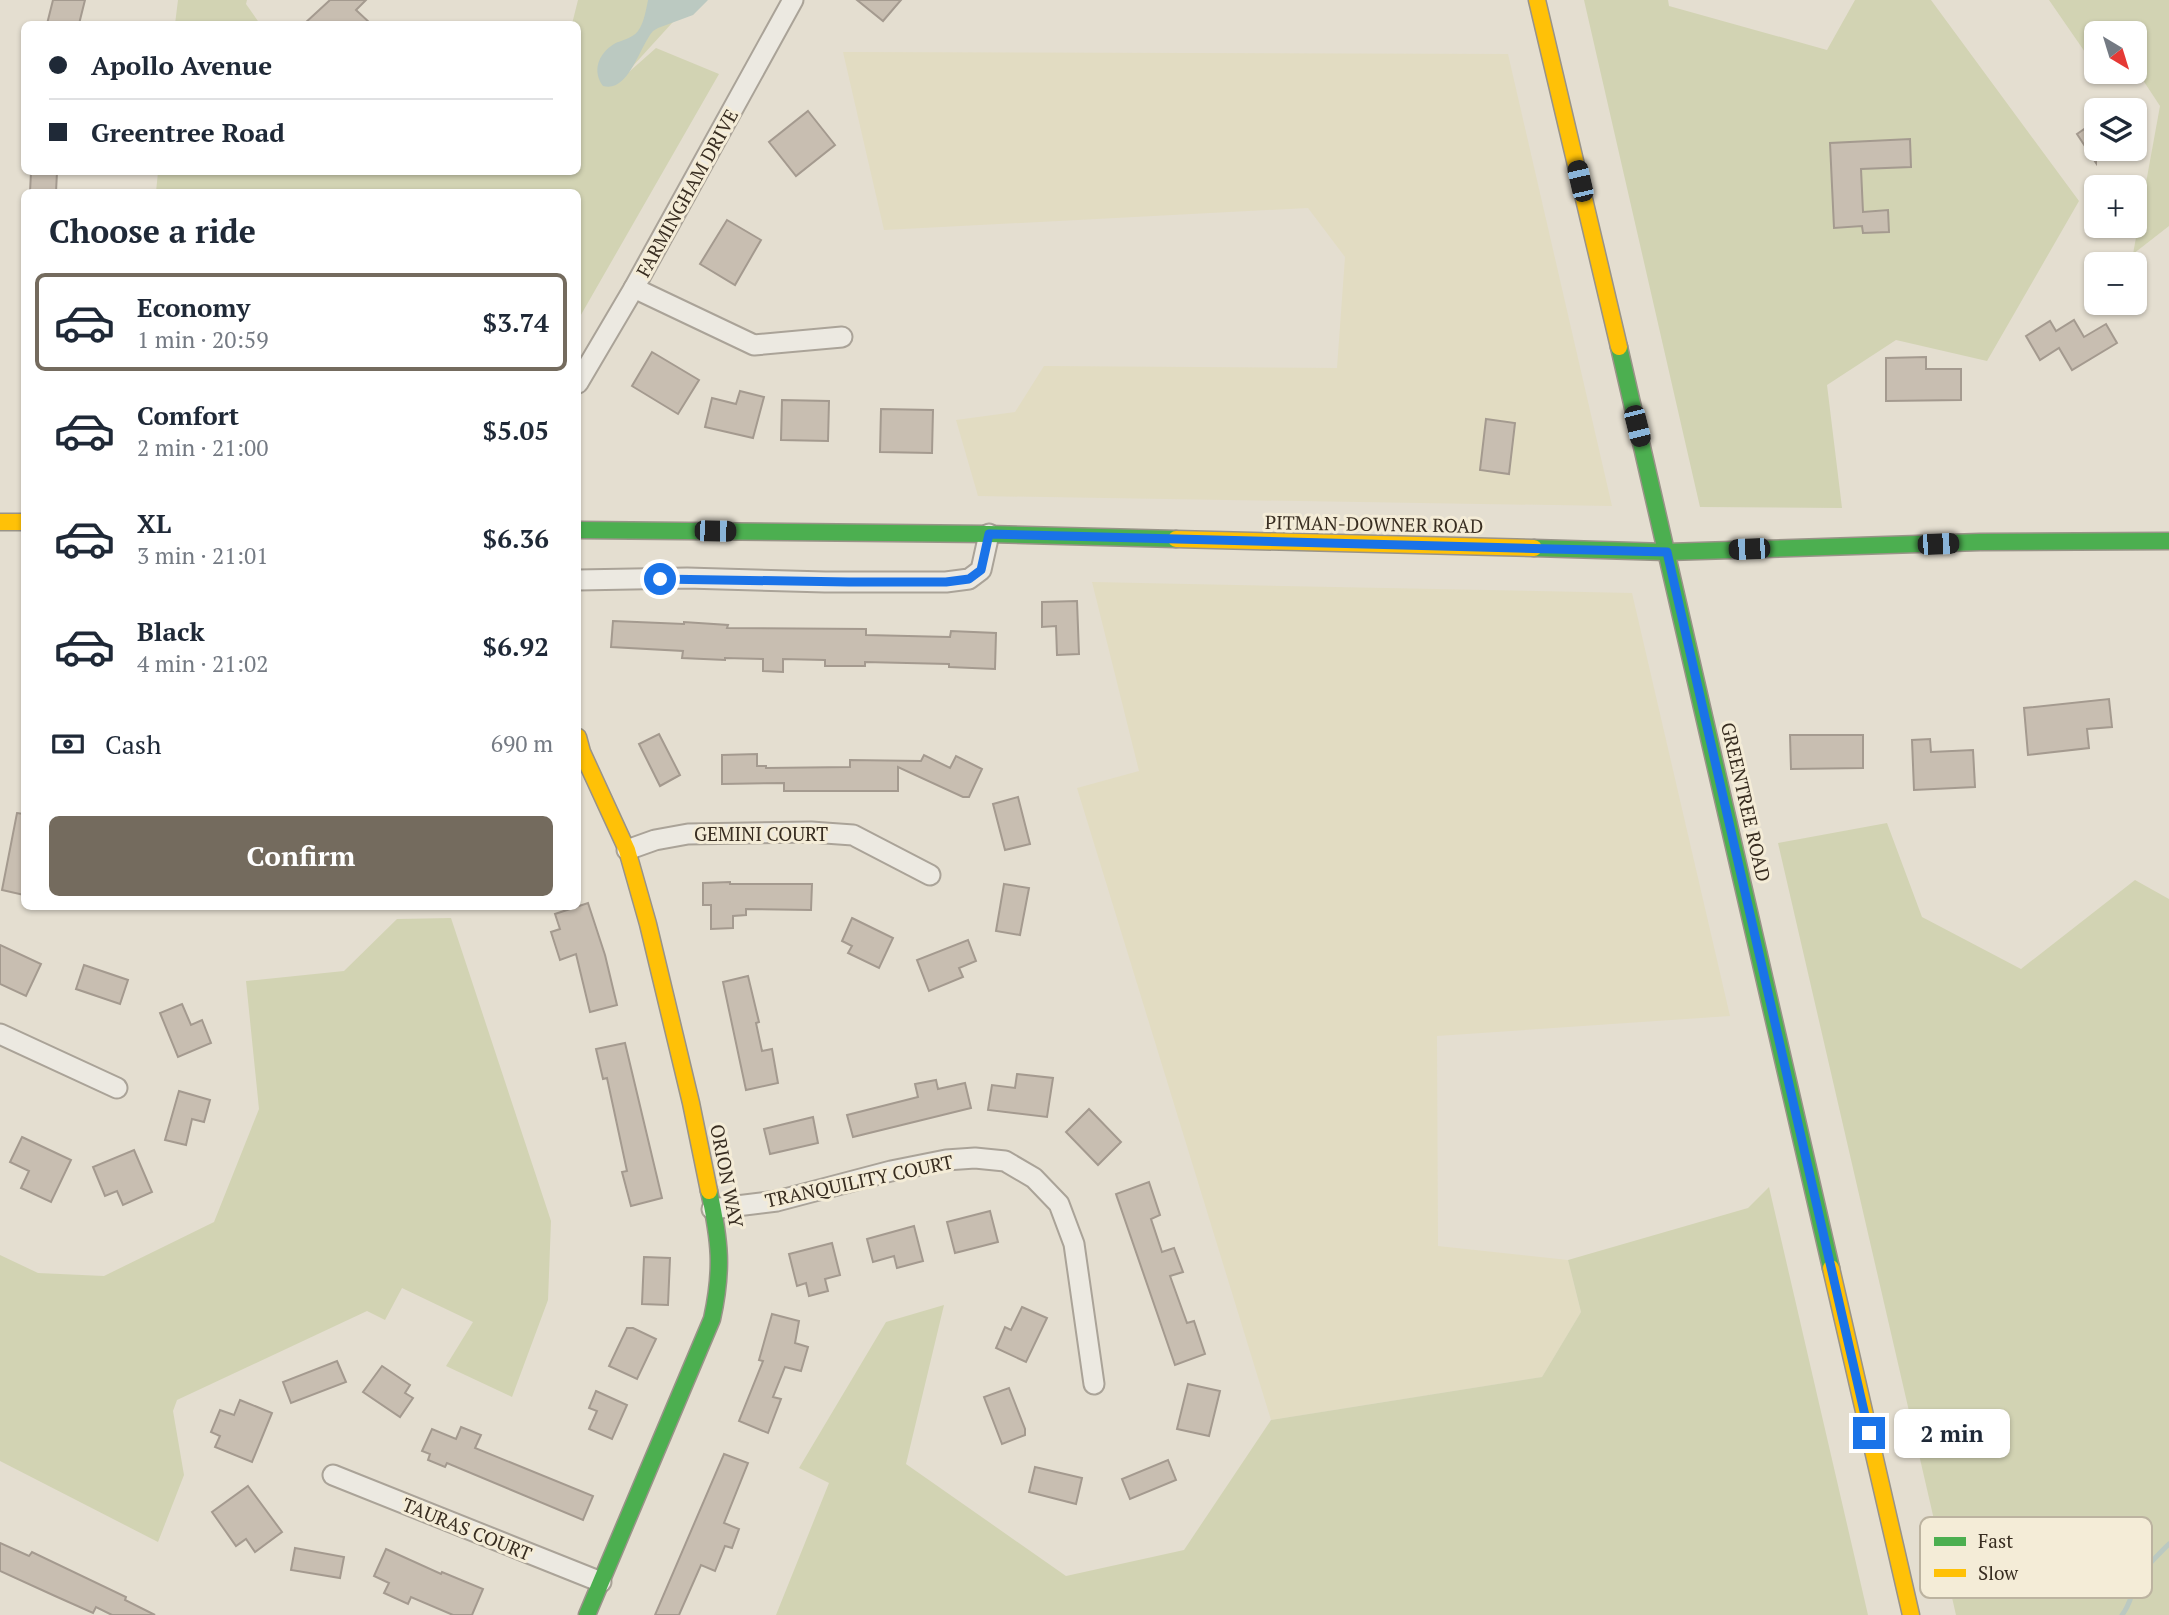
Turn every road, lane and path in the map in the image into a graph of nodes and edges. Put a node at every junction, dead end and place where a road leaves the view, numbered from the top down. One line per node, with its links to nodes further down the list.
1 (793, 0): 3 (street, FARMINGHAM DRIVE)
2 (1537, 0): 11 (street, GREENTREE ROAD)
3 (634, 289): 4 (street); 5 (street, FARMINGHAM DRIVE)
4 (842, 337)
5 (581, 378)
6 (0, 522): 7 (street)
7 (21, 522)
8 (581, 530): 9 (street, PITMAN-DOWNER ROAD)
9 (989, 534): 11 (street, PITMAN-DOWNER ROAD); 12 (street)
10 (2169, 541): 11 (street, PITMAN-DOWNER ROAD)
11 (1667, 552): 23 (street, GREENTREE ROAD)
12 (581, 580)
13 (581, 748): 14 (street, ORION WAY)
14 (627, 850): 15 (street, GEMINI COURT); 18 (street, ORION WAY)
15 (930, 875)
16 (0, 1034): 17 (street)
17 (117, 1087)
18 (712, 1209): 19 (street, TRANQUILITY COURT); 21 (street, ORION WAY)
19 (1094, 1384)
20 (333, 1475): 21 (street, TAURAS COURT)
21 (601, 1583): 22 (street, ORION WAY)
22 (587, 1615)
23 (1911, 1615)

